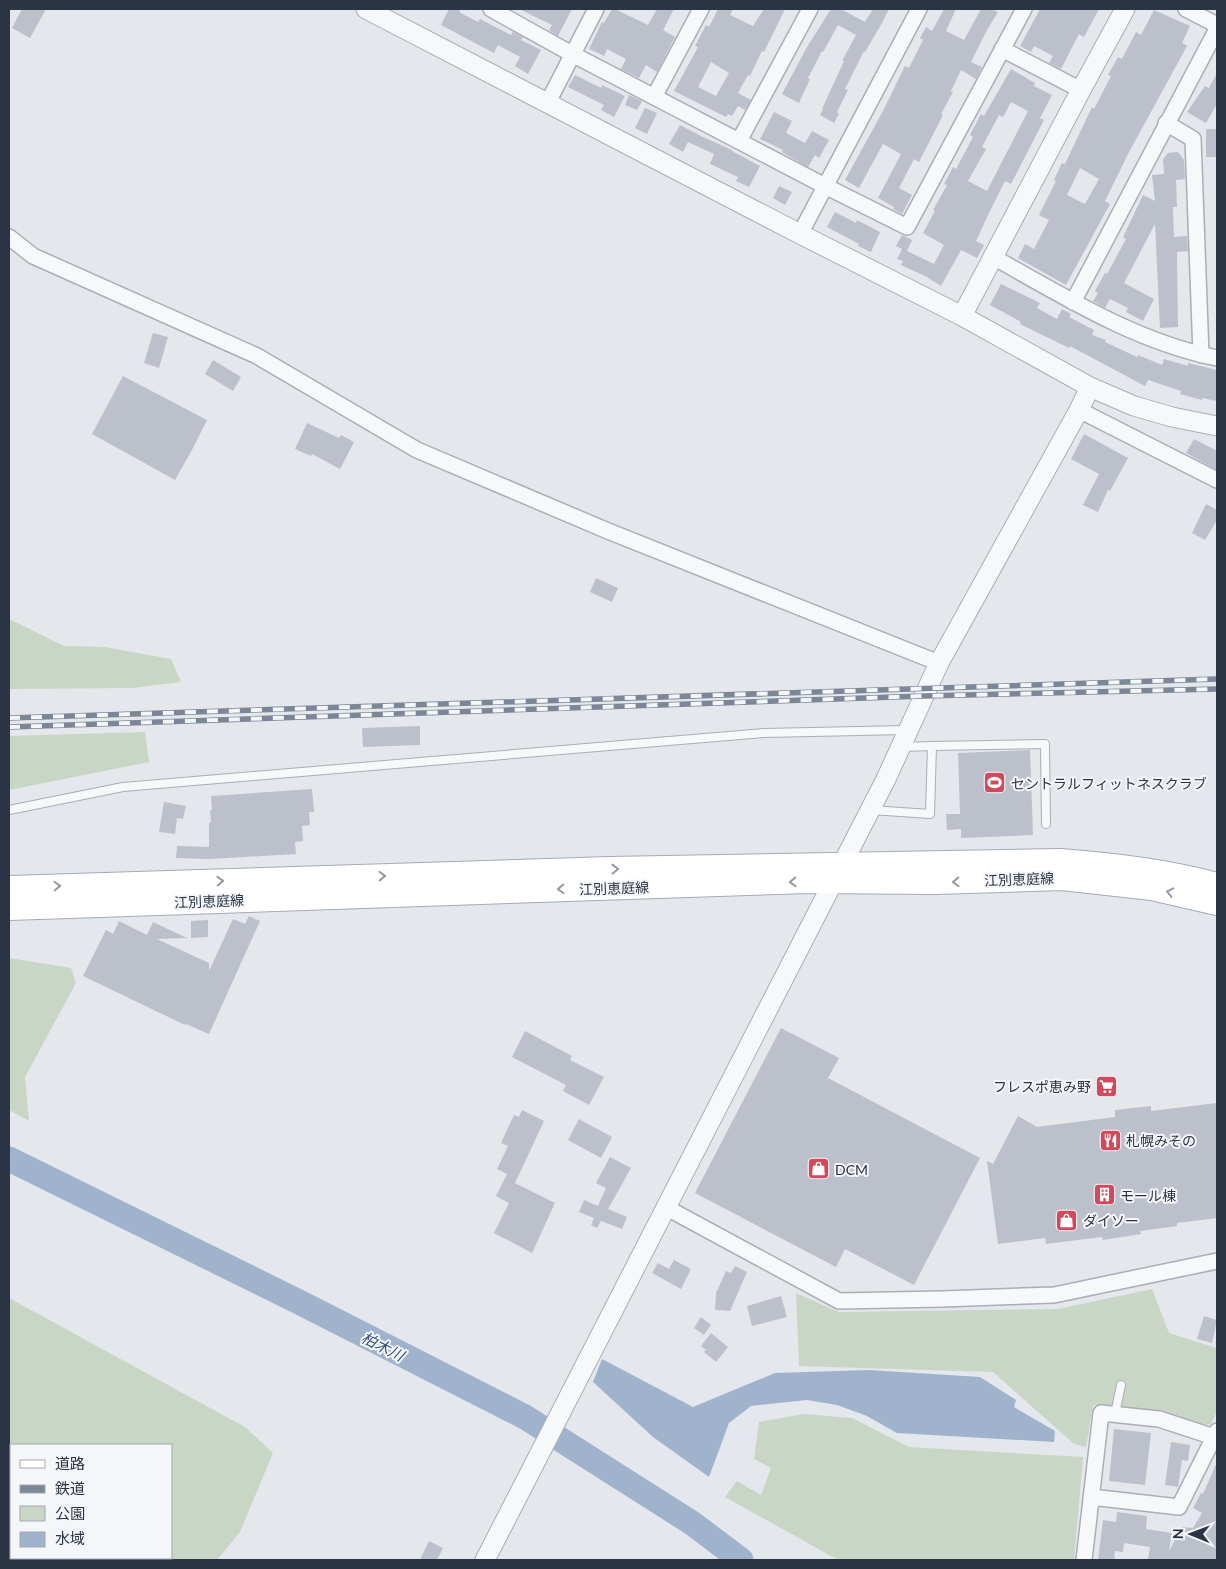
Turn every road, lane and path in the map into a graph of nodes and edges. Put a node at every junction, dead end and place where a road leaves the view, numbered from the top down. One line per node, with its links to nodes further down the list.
1 (366, 9): 16 (street)
2 (596, 9): 13 (street)
3 (701, 9): 15 (street)
4 (810, 9): 18 (street)
5 (919, 9): 19 (street)
6 (1024, 9): 12 (street)
7 (1125, 9): 14 (street)
8 (1186, 9): 10 (street)
9 (495, 10): 13 (street)
10 (1217, 25)
11 (1217, 29): 17 (street)
12 (1002, 49): 14 (street); 19 (street)
13 (572, 54): 15 (street); 16 (street)
14 (1081, 90): 22 (street)
15 (654, 97): 18 (street)
16 (547, 104): 20 (street)
17 (1166, 123): 23 (street); 25 (street)
18 (739, 142): 19 (street)
19 (824, 186): 20 (street)
20 (800, 234): 24 (street)
21 (9, 237): 31 (street)
22 (993, 257): 23 (street); 24 (street)
23 (1073, 302): 25 (street)
24 (962, 316): 27 (street)
25 (1201, 355): 26 (street)
26 (1217, 358)
27 (1090, 387): 28 (street); 29 (street)
28 (1079, 410): 30 (street); 31 (street)
29 (1217, 426)
30 (1217, 480)
31 (939, 664): 32 (street)
32 (904, 739): 33 (lane); 34 (lane); 35 (street)
33 (932, 746): 35 (lane); 36 (lane)
34 (9, 810)
35 (870, 810): 37 (street)
36 (1046, 824)
37 (838, 873): 38 (main road, 江別恵庭線); 39 (main road, 江別恵庭線, one-way to 37); 40 (main road, 江別恵庭線, one-way to 37); 41 (main road, 江別恵庭線, one-way to 41); 42 (street)
38 (1217, 885)
39 (9, 888)
40 (1217, 903)
41 (9, 908)
42 (667, 1208): 43 (street); 48 (street)
43 (1217, 1261)
44 (1121, 1385): 45 (lane)
45 (1115, 1414): 46 (street); 47 (street)
46 (1216, 1436): 47 (street)
47 (1092, 1498): 49 (street)
48 (485, 1560)
49 (1084, 1560)

